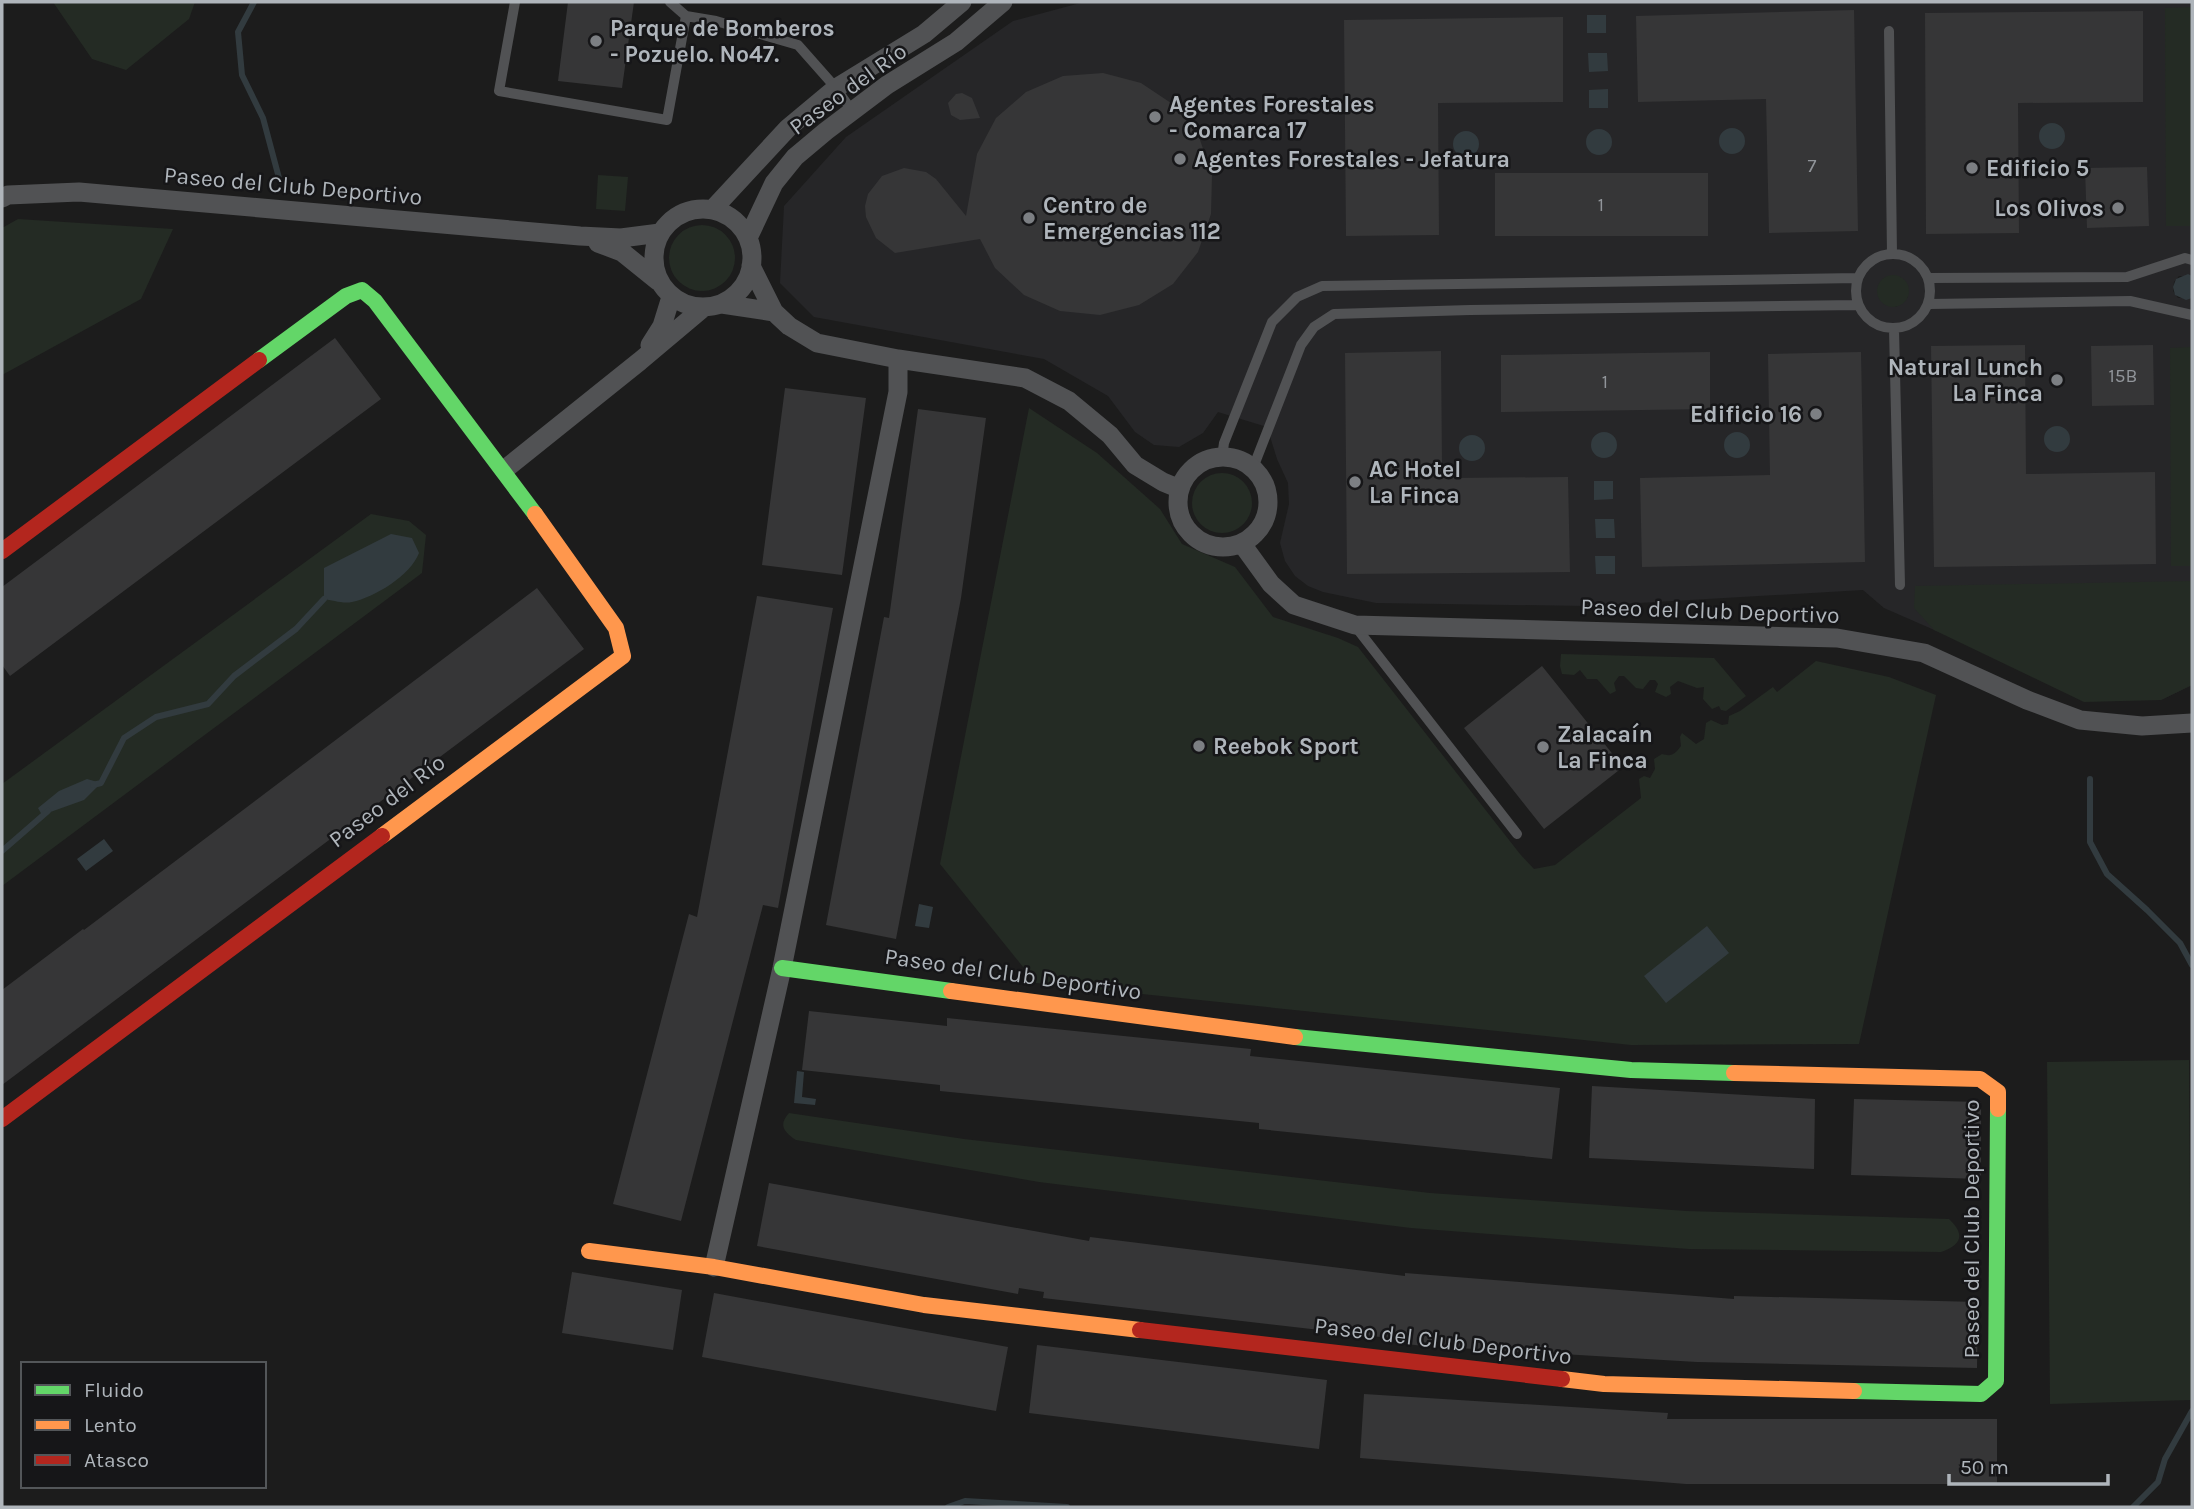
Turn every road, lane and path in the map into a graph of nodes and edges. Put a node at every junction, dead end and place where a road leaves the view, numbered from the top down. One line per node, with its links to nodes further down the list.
1 (515, 2): 5 (lane)
2 (670, 2): 5 (lane)
3 (962, 2): 7 (street, Paseo del Río)
4 (1003, 2): 8 (street, Paseo del Río)
5 (686, 16): 7 (lane)
6 (1889, 31): 14 (lane)
7 (836, 88): 8 (lane); 10 (street, Paseo del Río)
8 (852, 111): 13 (street, Paseo del Río)
9 (2, 198): 12 (street, Paseo del Club Deportivo)
10 (712, 210): 11 (street); 13 (street)
11 (660, 233): 12 (street, Paseo del Club Deportivo); 19 (street)
12 (580, 236): 19 (street, Paseo del Club Deportivo)
13 (748, 239): 16 (street)
14 (1892, 254): 17 (lane); 18 (lane)
15 (2192, 260): 18 (lane)
16 (751, 266): 23 (street); 24 (street)
17 (1858, 278): 22 (lane); 29 (lane)
18 (1928, 278): 21 (lane)
19 (658, 281): 20 (street)
20 (671, 297): 23 (street); 28 (street)
21 (1929, 304): 25 (lane); 26 (lane)
22 (1858, 305): 26 (lane); 30 (lane)
23 (712, 306): 24 (street); 28 (street)
24 (774, 312): 27 (street)
25 (2192, 315)
26 (1894, 329): 35 (lane)
27 (898, 359): 32 (street); 39 (street)
28 (640, 361): 31 (street)
29 (1222, 457): 30 (street); 32 (street)
30 (1253, 468): 33 (street)
31 (504, 470): 34 (street, Paseo del Río); 40 (street, Paseo del Río)
32 (1180, 489): 33 (street)
33 (1242, 544): 36 (street, Paseo del Club Deportivo)
34 (2, 551)
35 (1900, 585)
36 (1354, 625): 37 (street, Paseo del Club Deportivo); 38 (lane)
37 (2192, 723)
38 (1517, 834)
39 (782, 968): 42 (street); 42 (street, Paseo del Club Deportivo)
40 (2, 1119)
41 (589, 1251): 42 (street, Paseo del Club Deportivo)
42 (714, 1267)

